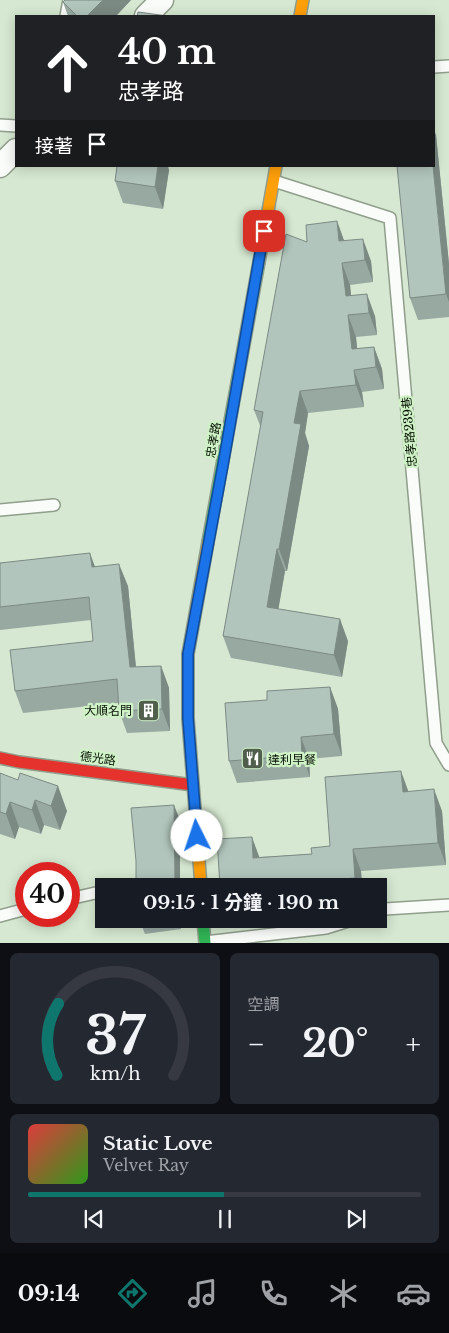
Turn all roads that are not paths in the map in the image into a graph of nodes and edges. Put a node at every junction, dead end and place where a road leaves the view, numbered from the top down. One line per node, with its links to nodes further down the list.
1 (69, 0): 4 (lane)
2 (162, 0): 5 (street)
3 (303, 0): 6 (street)
4 (66, 15)
5 (147, 15)
6 (300, 15)
7 (449, 66): 8 (lane)
8 (435, 67)
9 (0, 125): 10 (lane)
10 (15, 126)
11 (15, 151): 12 (street)
12 (0, 166)
13 (276, 167): 14 (street, 忠孝路)
14 (274, 181): 18 (lane, 忠孝路239巷); 19 (street, 忠孝路)
15 (54, 505): 16 (lane)
16 (0, 510)
17 (0, 758): 19 (street, 德光路)
18 (449, 765)
19 (193, 785): 20 (street)
20 (200, 878)
21 (95, 893): 22 (lane)
22 (80, 896)
23 (449, 905): 24 (lane)
24 (387, 910)
25 (15, 912): 26 (lane)
26 (0, 916)
27 (204, 928): 29 (street)
28 (326, 928): 29 (lane)
29 (205, 943)

